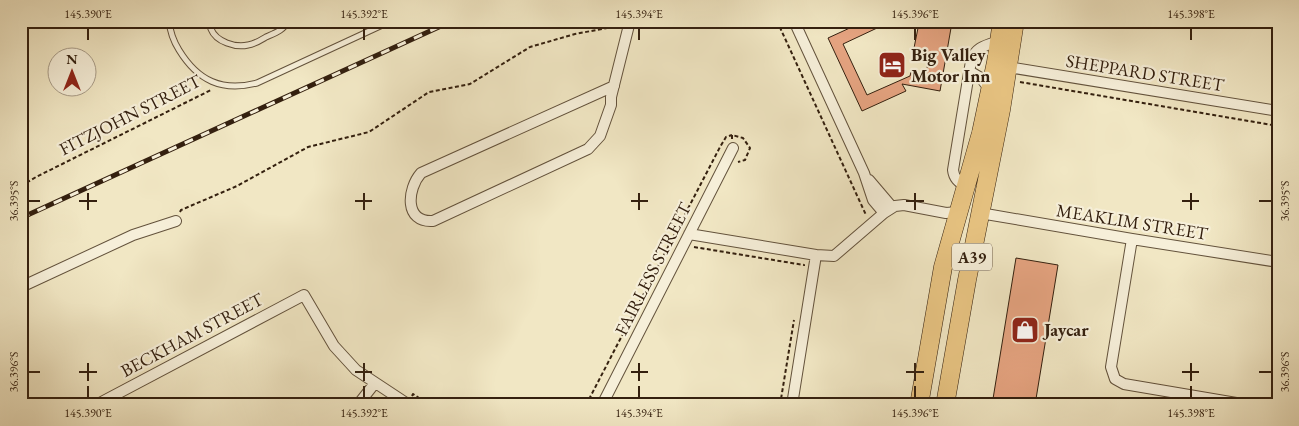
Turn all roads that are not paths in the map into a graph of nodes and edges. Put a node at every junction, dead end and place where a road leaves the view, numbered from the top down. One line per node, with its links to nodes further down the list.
1 (169, 21): 4 (lane, FITZJOHN STREET)
2 (210, 21): 3 (lane)
3 (288, 21)
4 (391, 21)
5 (794, 21): 18 (street)
6 (1002, 21): 9 (highway, A39)
7 (1016, 21): 10 (highway, A39)
8 (627, 22): 12 (street)
9 (999, 41): 11 (street); 13 (highway, A39)
10 (1008, 67): 15 (street, SHEPPARD STREET); 20 (highway, A39)
11 (969, 71): 13 (street); 17 (street)
12 (614, 86): 12 (street)
13 (990, 90): 17 (highway, A39)
14 (1278, 100): 15 (street)
15 (1277, 111)
16 (733, 148): 22 (street, FAIRLESS STREET)
17 (966, 187): 19 (highway, A39)
18 (888, 210): 19 (street); 24 (street)
19 (958, 212): 20 (highway); 33 (highway, A39)
20 (980, 213): 23 (street, MEAKLIM STREET); 34 (highway, A39)
21 (176, 221): 26 (street)
22 (689, 234): 24 (street); 31 (street, FAIRLESS STREET)
23 (1132, 239): 25 (street, MEAKLIM STREET); 35 (street)
24 (816, 256): 32 (street)
25 (1278, 262)
26 (21, 287)
27 (375, 383): 28 (street, BECKHAM STREET); 29 (street); 30 (street)
28 (96, 405)
29 (356, 405)
30 (409, 405)
31 (602, 405)
32 (792, 405)
33 (919, 405)
34 (945, 405)
35 (1248, 405)

